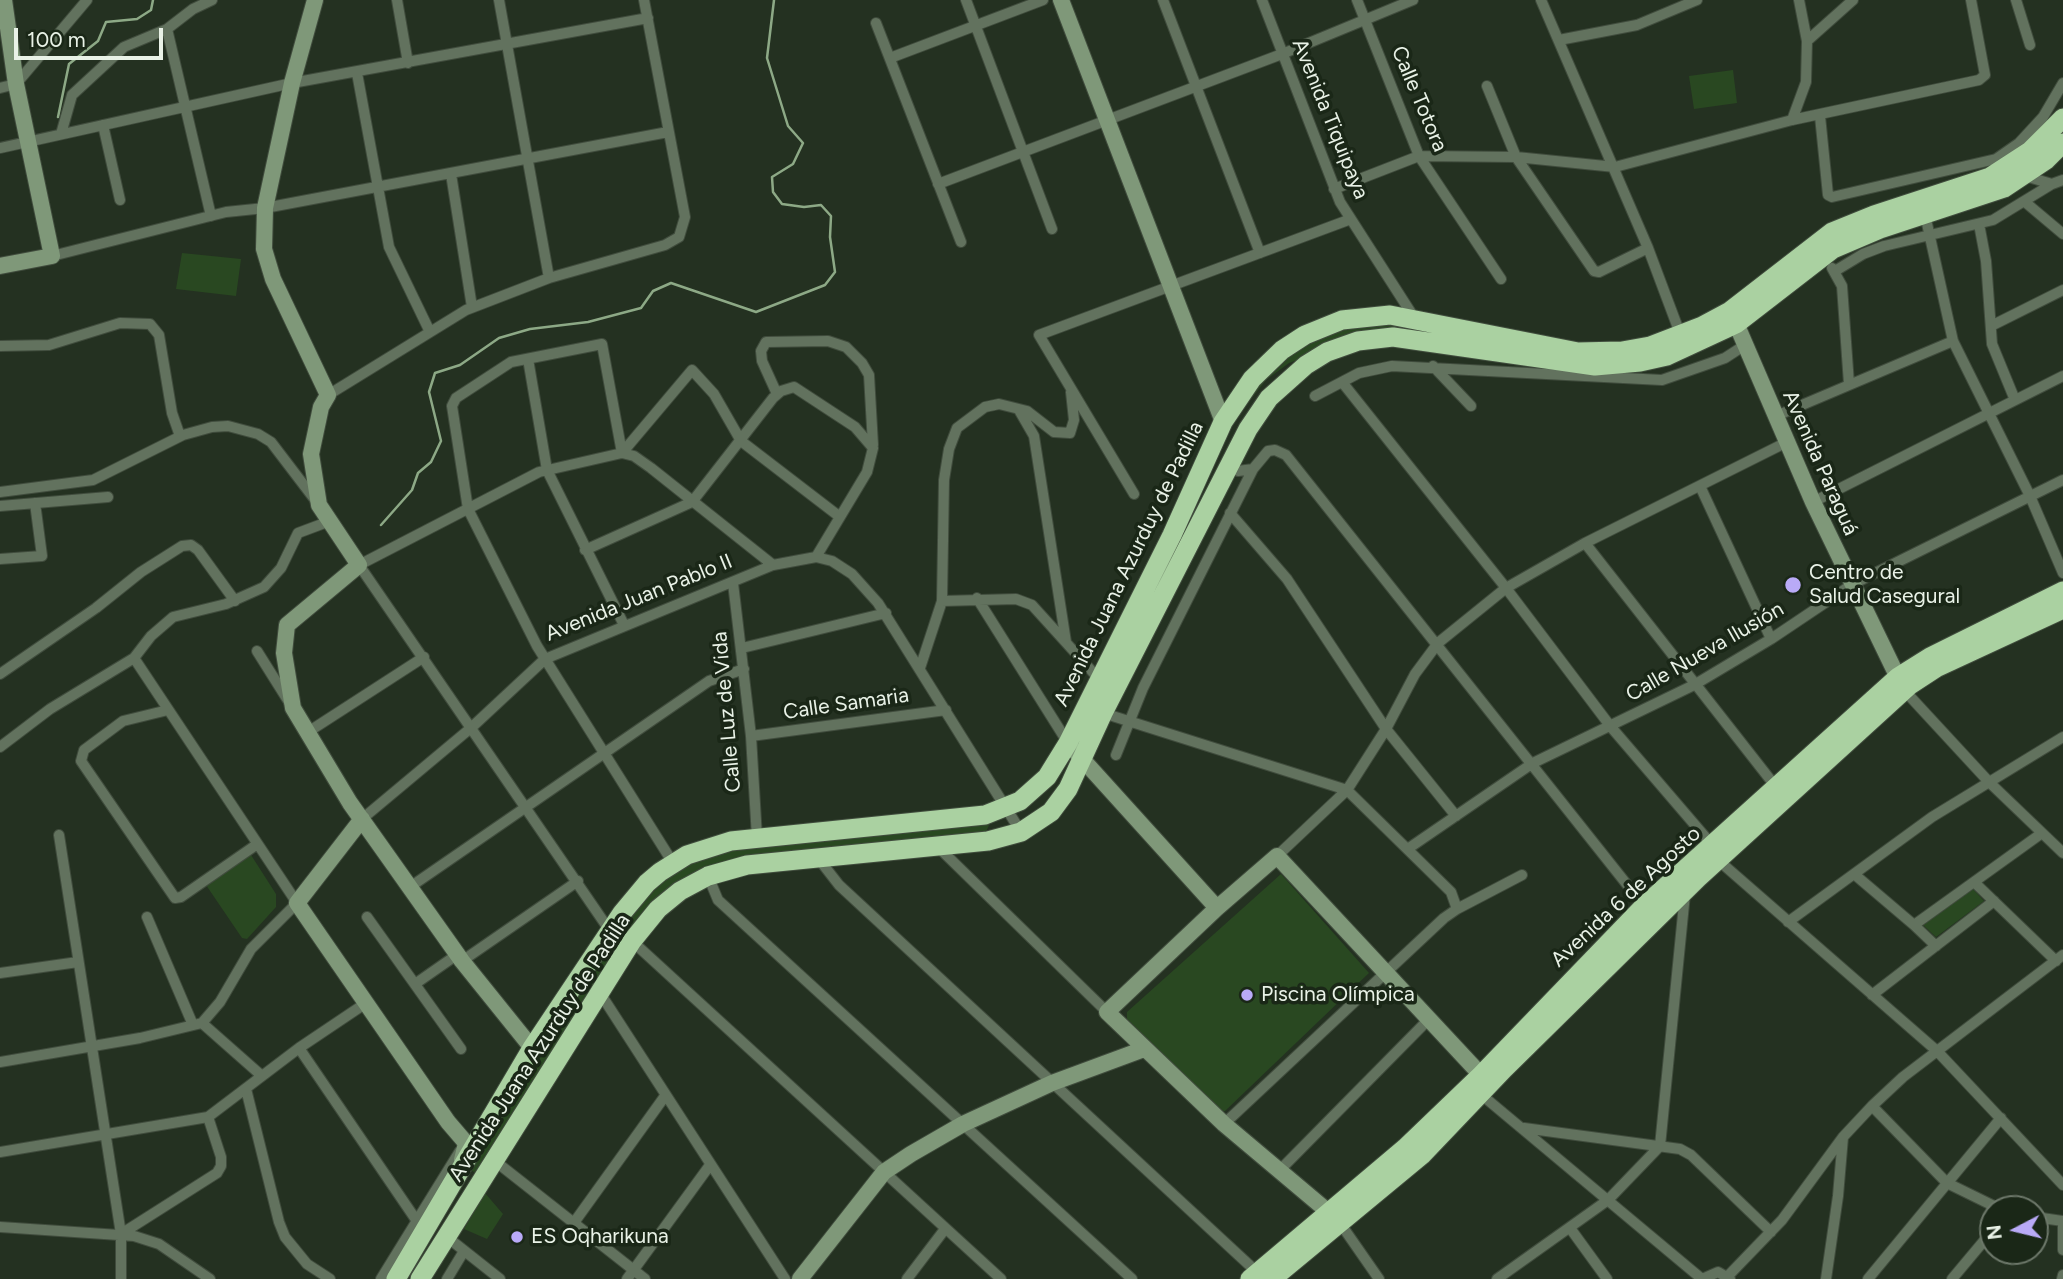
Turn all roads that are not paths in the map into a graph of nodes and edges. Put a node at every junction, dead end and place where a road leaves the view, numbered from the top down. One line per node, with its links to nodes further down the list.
1 (4, 0): 36 (street)
2 (87, 0): 36 (street)
3 (212, 0): 25 (street)
4 (315, 0): 34 (street)
5 (397, 0): 32 (street)
6 (499, 0): 28 (street)
7 (644, 0): 21 (street)
8 (966, 0): 24 (street)
9 (1043, 0): 24 (street)
10 (1061, 0): 43 (street)
11 (1163, 0): 37 (street)
12 (1262, 0): 30 (street, Avenida Tiquipaya)
13 (1357, 0): 22 (street, Calle Totora)
14 (1413, 0): 22 (street)
15 (1541, 0): 26 (street)
16 (1697, 0): 26 (street)
17 (1799, 0): 27 (street)
18 (1853, 0): 27 (street)
19 (1970, 0): 40 (street)
20 (2016, 0): 29 (street)
21 (648, 18): 28 (street); 45 (street)
22 (1364, 20): 30 (street); 51 (street, Calle Totora)
23 (876, 23): 31 (street)
24 (976, 26): 31 (street); 50 (street)
25 (167, 29): 39 (street); 46 (street)
26 (1559, 40): 54 (street)
27 (1807, 41): 42 (street)
28 (506, 45): 32 (street); 53 (street)
29 (2030, 45)
30 (1282, 54): 37 (street); 60 (street, Avenida Tiquipaya)
31 (890, 58): 58 (street)
32 (408, 63): 33 (street)
33 (357, 73): 34 (street); 59 (street)
34 (292, 83): 39 (street); 63 (street)
35 (2063, 83): 40 (street)
36 (8, 86): 47 (street)
37 (1196, 86): 43 (street); 73 (street)
38 (1488, 86): 52 (street)
39 (184, 107): 44 (street); 65 (street)
40 (1820, 116): 42 (street)
41 (2063, 118): 64 (highway, Avenida Juana Azurduy de Padilla)
42 (1792, 120): 54 (street)
43 (1106, 121): 50 (street); 79 (street)
44 (103, 125): 46 (street); 61 (street)
45 (668, 132): 53 (street); 77 (street)
46 (61, 134): 47 (street)
47 (30, 141): 49 (street); 74 (street)
48 (2063, 142): 56 (highway, Avenida Juana Azurduy de Padilla)
49 (0, 148)
50 (1024, 152): 58 (street); 68 (street)
51 (1419, 156): 52 (street); 60 (street); 78 (street, Calle Totora)
52 (1516, 156): 54 (street); 72 (street)
53 (528, 159): 55 (street); 77 (street)
54 (1615, 167): 72 (street)
55 (451, 174): 59 (street); 81 (street)
56 (2025, 176): 57 (street); 64 (highway, Avenida Juana Azurduy de Padilla)
57 (2058, 182): 62 (street)
58 (939, 184): 71 (street)
59 (376, 188): 63 (street); 85 (street)
60 (1334, 189): 66 (street, Avenida Tiquipaya)
61 (120, 200)
62 (2025, 202): 67 (street); 69 (street)
63 (265, 208): 65 (street); 98 (street)
64 (1923, 208): 70 (street); 75 (highway, Avenida Juana Azurduy de Padilla)
65 (211, 215): 74 (street)
66 (1351, 219): 73 (street); 83 (street, Avenida Tiquipaya)
67 (1979, 224): 70 (street); 84 (street)
68 (1052, 229)
69 (2063, 234)
70 (1928, 236): 75 (street); 87 (street)
71 (961, 242)
72 (1648, 248): 86 (street)
73 (1260, 253): 79 (street)
74 (52, 256): 76 (street)
75 (1823, 257): 82 (highway, Avenida Juana Azurduy de Padilla); 95 (street)
76 (0, 266)
77 (549, 278): 81 (street)
78 (1502, 279)
79 (1169, 288): 96 (street); 105 (street)
80 (2063, 290): 84 (street)
81 (472, 307): 85 (street)
82 (1733, 317): 86 (highway, Avenida Juana Azurduy de Padilla); 88 (street, Avenida Paraguá); 91 (highway, Avenida Juana Azurduy de Padilla)
83 (1415, 319): 86 (highway, Avenida Juana Azurduy de Padilla); 105 (highway, Avenida Juana Azurduy de Padilla)
84 (1991, 326): 100 (street)
85 (430, 332): 98 (street)
86 (1681, 336)
87 (1953, 341): 95 (street); 103 (street)
88 (1745, 345): 92 (street); 104 (street, Avenida Paraguá)
89 (0, 346): 106 (street)
90 (528, 359): 110 (street); 113 (street); 125 (street)
91 (1306, 365): 105 (highway); 111 (highway, Avenida Juana Azurduy de Padilla)
92 (1433, 366): 94 (street); 101 (street)
93 (2063, 376): 100 (street)
94 (1342, 382): 99 (street); 139 (street)
95 (1849, 384): 104 (street)
96 (1070, 387): 102 (street); 117 (street)
97 (777, 394): 107 (street); 109 (street); 109 (street)
98 (328, 395): 123 (street)
99 (1315, 396)
100 (2015, 400): 103 (street)
101 (1471, 406)
102 (1016, 407): 143 (street); 148 (street)
103 (1989, 413): 118 (street); 121 (street)
104 (1776, 416): 108 (street, Avenida Paraguá)
105 (1223, 422): 129 (highway); 158 (highway, Avenida Juana Azurduy de Padilla)
106 (180, 436): 116 (street); 123 (street)
107 (741, 442): 110 (street); 120 (street); 127 (street)
108 (1787, 442): 115 (street); 121 (street, Avenida Paraguá)
109 (873, 448): 127 (street)
110 (622, 453): 113 (street); 120 (street)
111 (1229, 467): 112 (street); 129 (highway, Avenida Juana Azurduy de Padilla)
112 (1252, 469): 126 (street); 149 (street)
113 (547, 470): 125 (street); 131 (street)
114 (2063, 480): 118 (street, Calle Nueva Ilusión)
115 (1700, 486): 130 (street); 147 (street)
116 (0, 492)
117 (1134, 494)
118 (2030, 496): 136 (street); 138 (street, Calle Nueva Ilusión)
119 (108, 497): 122 (street)
120 (692, 502): 131 (street); 135 (street)
121 (1813, 502): 138 (street, Avenida Paraguá)
122 (35, 503): 124 (street); 133 (street)
123 (319, 505): 128 (street)
124 (0, 506)
125 (468, 509): 134 (street); 154 (street)
126 (1230, 513): 165 (street); 168 (street)
127 (841, 517): 132 (street)
128 (330, 521): 134 (street); 142 (street)
129 (1192, 542): 164 (highway, Avenida Juana Azurduy de Padilla)
130 (1585, 543): 139 (street); 160 (street)
131 (585, 551): 146 (street)
132 (816, 557): 135 (street, Avenida Juan Pablo II); 145 (street)
133 (0, 559)
134 (359, 565): 152 (street); 161 (street)
135 (773, 565): 137 (street, Avenida Juan Pablo II)
136 (2063, 573)
137 (733, 583): 146 (street, Avenida Juan Pablo II); 150 (street, Calle Luz de Vida)
138 (1853, 584): 147 (street, Calle Nueva Ilusión); 159 (street, Avenida Paraguá)
139 (1506, 588): 149 (street); 167 (street)
140 (2063, 591): 159 (highway, Avenida 6 de Agosto)
141 (977, 598): 143 (street); 148 (street); 172 (street)
142 (234, 601): 153 (street); 157 (street)
143 (942, 601): 155 (street)
144 (2063, 609): 159 (highway, Avenida 6 de Agosto)
145 (886, 613): 150 (street); 155 (street)
146 (624, 625): 154 (street, Avenida Juan Pablo II)
147 (1771, 639): 160 (street, Calle Nueva Ilusión)
148 (1066, 642): 158 (street)
149 (1438, 643): 168 (street); 177 (street)
150 (742, 648): 156 (street, Calle Luz de Vida)
151 (257, 651): 161 (street)
152 (424, 657): 166 (street); 169 (street)
153 (134, 658): 163 (street); 173 (street)
154 (545, 659): 166 (street, Avenida Juan Pablo II); 174 (street)
155 (920, 668): 162 (street)
156 (744, 669): 170 (street, Calle Luz de Vida); 174 (street)
157 (0, 674)
158 (1099, 678): 172 (highway, Avenida Juana Azurduy de Padilla)
159 (1901, 684): 178 (street, Avenida Paraguá); 179 (highway, Avenida 6 de Agosto); 192 (highway, Avenida 6 de Agosto)
160 (1694, 685): 167 (street, Calle Nueva Ilusión); 179 (street)
161 (293, 708): 169 (street)
162 (946, 709): 170 (street, Calle Samaria); 182 (street)
163 (168, 710): 189 (street); 189 (street)
164 (1103, 713): 165 (street); 176 (highway, Avenida Juana Azurduy de Padilla)
165 (1133, 720): 175 (street); 180 (street)
166 (472, 727): 181 (street); 184 (street, Avenida Juan Pablo II)
167 (1611, 727): 177 (street, Calle Nueva Ilusión); 192 (street)
168 (1386, 729): 180 (street); 183 (street)
169 (308, 732): 184 (street)
170 (751, 736): 188 (street, Calle Luz de Vida)
171 (2063, 737): 178 (street)
172 (1068, 743): 176 (street); 182 (highway, Avenida Juana Azurduy de Padilla)
173 (0, 747)
174 (606, 752): 181 (street); 196 (street)
175 (1116, 755)
176 (1083, 760): 185 (highway, Avenida Juana Azurduy de Padilla); 207 (street)
177 (1533, 762): 183 (street, Calle Nueva Ilusión); 206 (street)
178 (1989, 782): 186 (street, Avenida Paraguá); 197 (street)
179 (1776, 787): 192 (highway, Avenida 6 de Agosto)
180 (1347, 790): 191 (street); 194 (street)
181 (527, 807): 200 (street); 202 (street)
182 (1005, 809): 185 (street); 188 (highway, Avenida Juana Azurduy de Padilla)
183 (1456, 816): 191 (street, Calle Nueva Ilusión)
184 (362, 819): 202 (street); 205 (street, Avenida Juan Pablo II)
185 (1021, 832): 190 (highway, Avenida Juana Azurduy de Padilla)
186 (2042, 833): 193 (street, Avenida Paraguá); 201 (street)
187 (58, 835): 218 (street)
188 (757, 838): 196 (highway, Avenida Juana Azurduy de Padilla)
189 (256, 845): 205 (street)
190 (938, 847): 195 (highway, Avenida Juana Azurduy de Padilla); 225 (street)
191 (1409, 848): 208 (street)
192 (1715, 853): 203 (highway, Avenida 6 de Agosto); 206 (highway, Avenida 6 de Agosto); 211 (street)
193 (2063, 853)
194 (1277, 856): 207 (street); 219 (street)
195 (818, 858): 198 (highway, Avenida Juana Azurduy de Padilla); 236 (street)
196 (673, 863): 213 (highway, Avenida Juana Azurduy de Padilla)
197 (1854, 874): 211 (street); 212 (street)
198 (708, 876): 214 (highway, Avenida Juana Azurduy de Padilla); 243 (street)
199 (1522, 876): 208 (street)
200 (578, 881): 213 (street); 216 (street)
201 (1974, 882): 204 (street); 212 (street)
202 (410, 887): 216 (street)
203 (1685, 891): 237 (highway, Avenida 6 de Agosto); 249 (street)
204 (1994, 901): 215 (street); 217 (street)
205 (297, 904): 224 (street); 227 (street, Avenida Juan Pablo II)
206 (1644, 906): 237 (highway, Avenida 6 de Agosto)
207 (1217, 908): 225 (street)
208 (1457, 909): 219 (street)
209 (147, 917): 227 (street)
210 (366, 917): 221 (street)
211 (1788, 922): 223 (street)
212 (1914, 925): 215 (street)
213 (610, 931): 230 (highway, Avenida Juana Azurduy de Padilla)
214 (632, 941): 222 (highway, Avenida Juana Azurduy de Padilla); 255 (street)
215 (1936, 946): 223 (street)
216 (460, 957): 221 (street); 230 (street)
217 (2060, 958): 233 (street)
218 (78, 962): 220 (street); 228 (street)
219 (1385, 972): 226 (street); 244 (street)
220 (0, 973)
221 (415, 984): 231 (street)
222 (600, 993): 239 (street); 251 (highway, Avenida Juana Azurduy de Padilla)
223 (1872, 995): 233 (street)
224 (366, 1003): 229 (street); 248 (street)
225 (1107, 1012): 232 (street)
226 (1429, 1019): 237 (street); 254 (street)
227 (197, 1024): 228 (street); 235 (street)
228 (91, 1047): 234 (street); 246 (street)
229 (299, 1048): 235 (street); 266 (street)
230 (532, 1048): 253 (highway, Avenida Juana Azurduy de Padilla)
231 (461, 1049)
232 (1144, 1049): 236 (street); 244 (street)
233 (1937, 1051): 240 (street); 242 (street)
234 (0, 1062)
235 (262, 1076): 238 (street)
236 (1052, 1083): 243 (street); 276 (street)
237 (1477, 1085): 245 (street); 262 (highway, Avenida 6 de Agosto)
238 (246, 1089): 241 (street); 280 (street)
239 (665, 1096): 252 (street); 264 (street)
240 (1871, 1106): 247 (street); 257 (street)
241 (208, 1117): 246 (street); 271 (street)
242 (2001, 1118): 257 (street); 258 (street)
243 (963, 1124): 255 (street); 291 (street)
244 (1224, 1124): 254 (street)
245 (1523, 1128): 249 (street); 260 (street)
246 (104, 1134): 250 (street); 271 (street)
247 (1843, 1137): 270 (street); 296 (street)
248 (466, 1143): 253 (street); 266 (street)
249 (1660, 1146): 260 (street); 270 (street)
250 (0, 1152)
251 (495, 1161): 256 (highway, Avenida Juana Azurduy de Padilla); 264 (street)
252 (710, 1165): 275 (street); 287 (street)
253 (460, 1170): 256 (highway); 261 (highway, Avenida Juana Azurduy de Padilla)
254 (1279, 1171): 262 (street)
255 (884, 1172): 269 (street); 288 (street)
256 (481, 1184): 268 (highway, Avenida Juana Azurduy de Padilla)
257 (1947, 1184): 259 (street); 297 (street)
258 (2063, 1185)
259 (1979, 1199)
260 (1608, 1200): 267 (street); 295 (street)
261 (439, 1209): 266 (highway, Avenida Juana Azurduy de Padilla); 268 (highway)
262 (1334, 1218): 276 (highway, Avenida 6 de Agosto); 292 (street)
263 (2063, 1222): 273 (street)
264 (573, 1223): 275 (street)
265 (0, 1227): 271 (street)
266 (421, 1227): 281 (street); 282 (highway, Avenida Juana Azurduy de Padilla)
267 (1570, 1228): 293 (street); 294 (street)
268 (452, 1229): 274 (street); 283 (highway, Avenida Juana Azurduy de Padilla)
269 (945, 1229): 289 (street); 290 (street)
270 (1771, 1232): 277 (street)
271 (121, 1234): 278 (street); 279 (street)
272 (1979, 1247): 298 (street)
273 (2063, 1250)
274 (464, 1251): 284 (street); 285 (street)
275 (630, 1275): 286 (street)
276 (1261, 1278)
277 (1729, 1278): 295 (street)
278 (121, 1279)
279 (210, 1279)
280 (330, 1279)
281 (381, 1279)
282 (396, 1279)
283 (420, 1279)
284 (447, 1279)
285 (500, 1279)
286 (645, 1279)
287 (785, 1279)
288 (800, 1279)
289 (907, 1279)
290 (1001, 1279)
291 (1132, 1279)
292 (1379, 1279)
293 (1497, 1279)
294 (1607, 1279)
295 (1702, 1279)
296 (1826, 1279)
297 (1868, 1279)
298 (1952, 1279)

